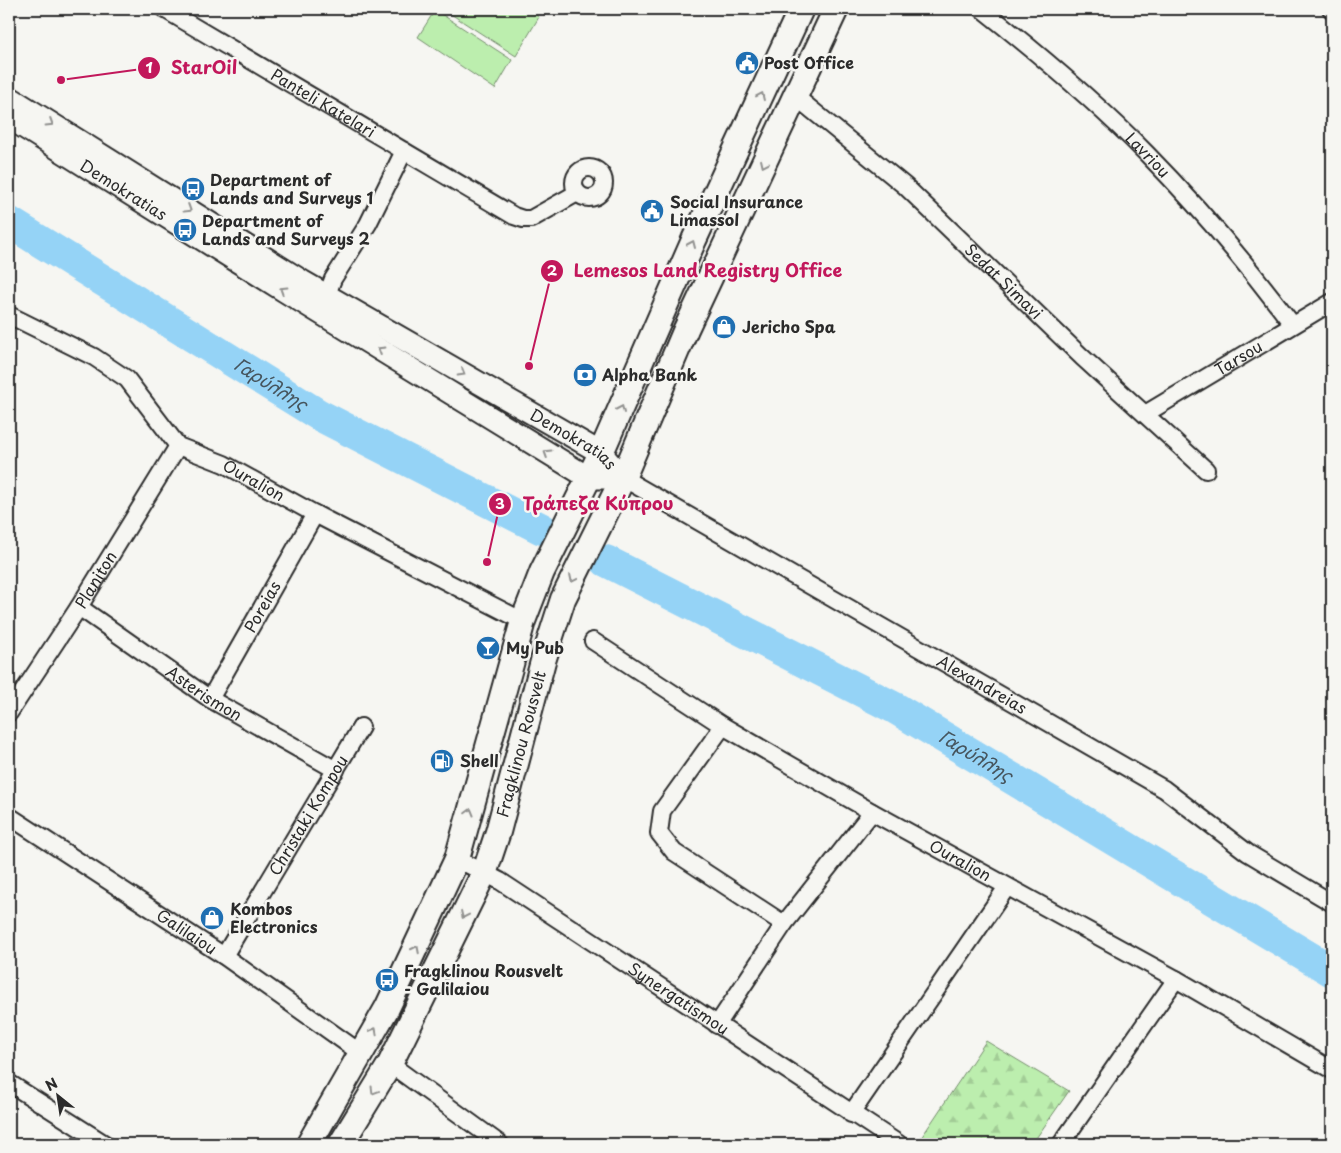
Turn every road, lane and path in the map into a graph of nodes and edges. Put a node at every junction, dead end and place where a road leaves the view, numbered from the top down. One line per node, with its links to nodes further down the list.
1 (164, 9): 8 (street, Panteli Katelari)
2 (801, 9): 17 (main road, Fragklinou Rousvelt, one-way to 2)
3 (836, 9): 6 (main road, Fragklinou Rousvelt)
4 (982, 9): 14 (street, Lavriou)
5 (9, 97): 10 (street, Demokratias, one-way to 10)
6 (796, 97): 15 (street, Sedat Simavi); 20 (main road, Fragklinou Rousvelt, one-way to 20)
7 (9, 118): 13 (street, Demokratias, one-way to 7)
8 (404, 151): 9 (street, Panteli Katelari); 10 (street)
9 (577, 193)
10 (325, 294): 13 (street); 17 (street, Demokratias, one-way to 17)
11 (1332, 302): 14 (street, Tarsou)
12 (9, 315): 16 (street)
13 (324, 316): 19 (street, Demokratias, one-way to 13)
14 (1292, 324): 15 (street, Tarsou)
15 (1145, 414): 18 (street, Sedat Simavi)
16 (178, 446): 21 (street, Ouralion); 22 (street, Planiton)
17 (601, 453): 19 (main road, Fragklinou Rousvelt); 20 (street, Demokratias)
18 (1206, 470)
19 (589, 478): 20 (street, Demokratias); 23 (main road, Fragklinou Rousvelt)
20 (622, 478): 33 (main road, Fragklinou Rousvelt, one-way to 33); 35 (street, Alexandreias)
21 (315, 514): 23 (street, Ouralion); 25 (street, Poreias)
22 (79, 607): 25 (street, Asterismon); 26 (street, Planiton)
23 (523, 621): 32 (main road, Fragklinou Rousvelt, one-way to 23)
24 (593, 641): 27 (street, Ouralion)
25 (210, 699): 29 (street, Asterismon)
26 (9, 713)
27 (723, 726): 30 (street, Ouralion); 36 (street)
28 (361, 727): 29 (street, Christaki Kompou)
29 (336, 770): 37 (street, Christaki Kompou)
30 (872, 812): 34 (street, Ouralion); 36 (street)
31 (11, 823): 37 (street, Galilaiou)
32 (458, 859): 33 (street, Synergatismou); 40 (main road, Fragklinou Rousvelt, one-way to 32)
33 (485, 871): 39 (street, Synergatismou); 41 (main road, Fragklinou Rousvelt, one-way to 41)
34 (1007, 887): 38 (street, Ouralion); 44 (street)
35 (1332, 903)
36 (784, 924): 39 (street)
37 (224, 956): 40 (street, Galilaiou)
38 (1176, 979): 42 (street, Ouralion); 50 (street)
39 (717, 1025): 44 (street, Synergatismou)
40 (362, 1054): 46 (main road, Fragklinou Rousvelt)
41 (390, 1064): 47 (main road, Fragklinou Rousvelt, one-way to 47); 48 (street)
42 (1332, 1070)
43 (9, 1083): 45 (street)
44 (851, 1114): 49 (street, Synergatismou)
45 (104, 1144)
46 (309, 1144)
47 (341, 1144)
48 (500, 1144)
49 (899, 1144)
50 (1061, 1144)

